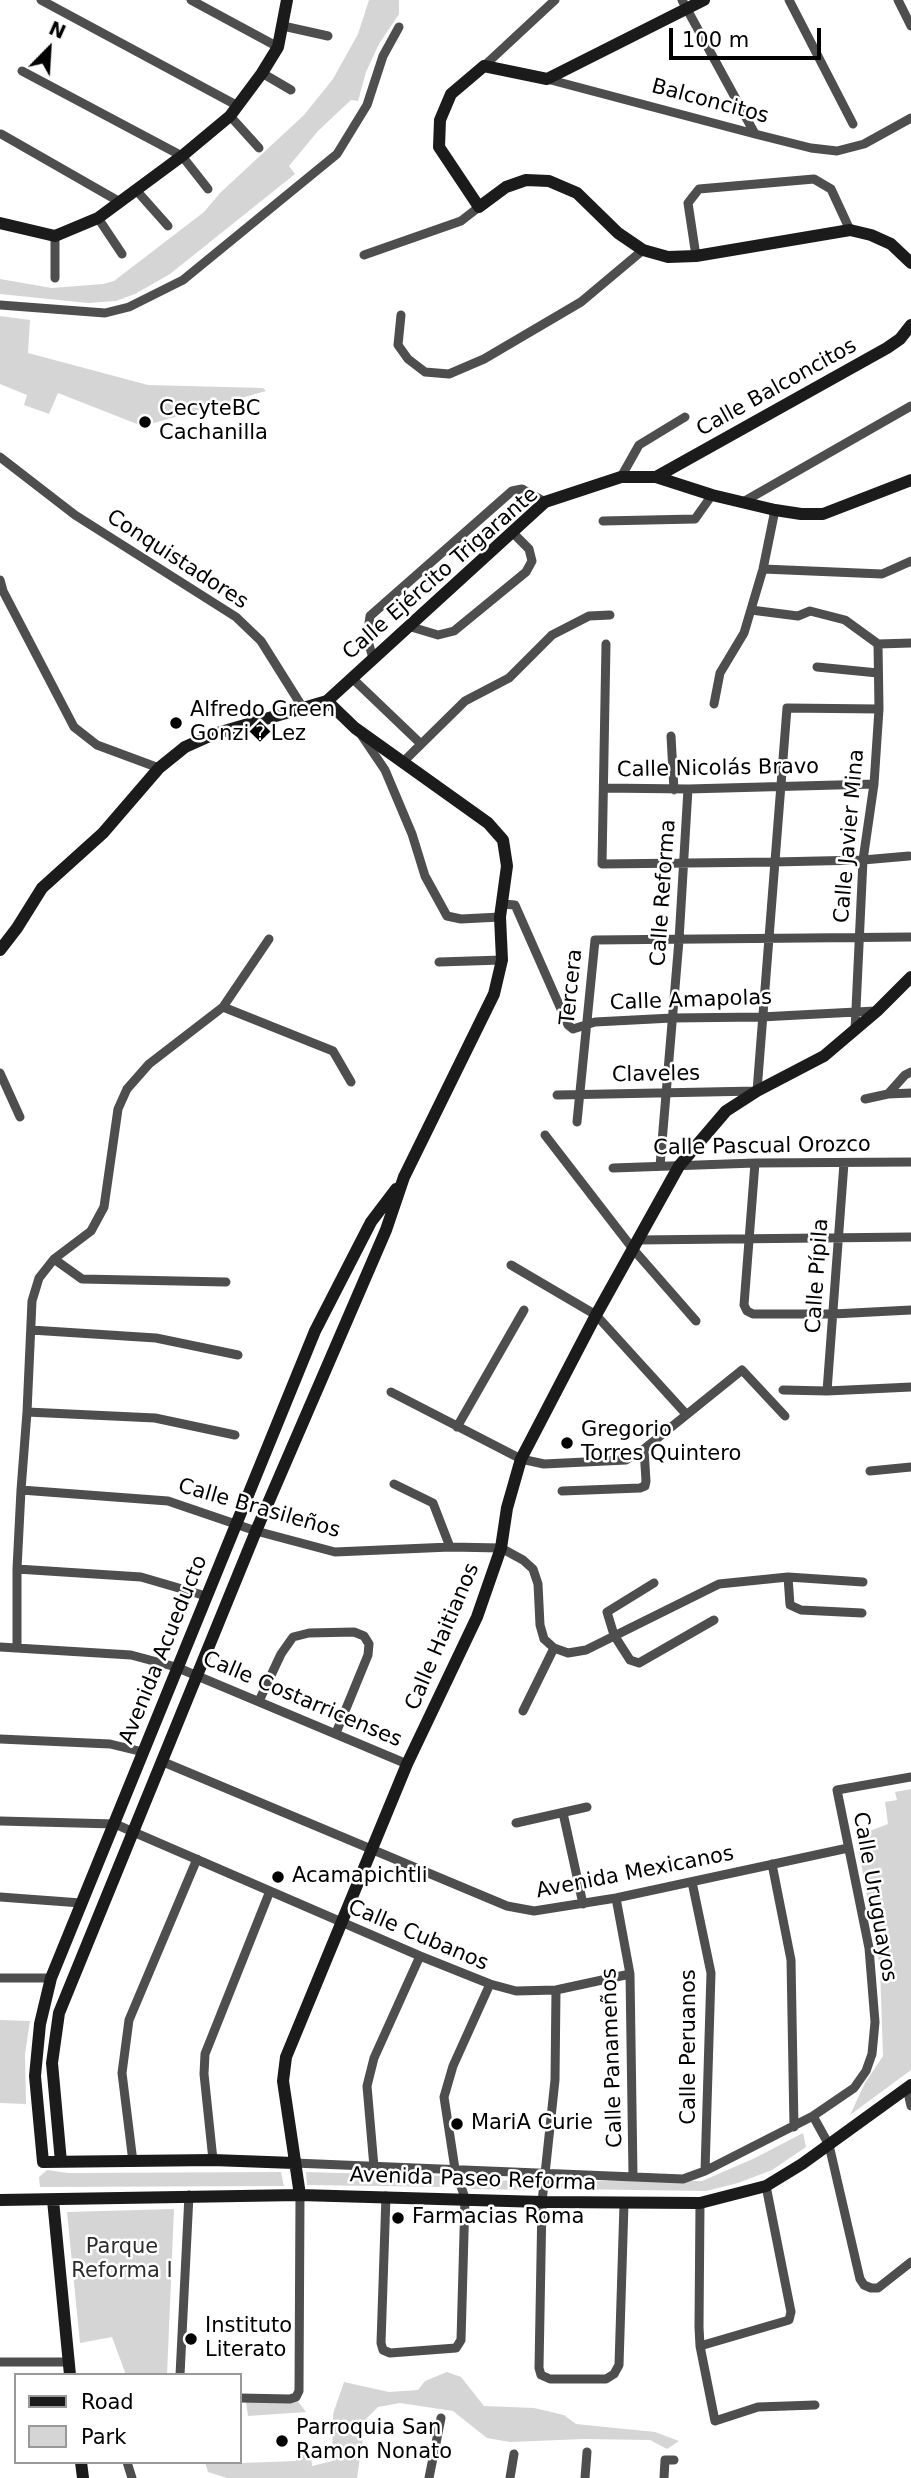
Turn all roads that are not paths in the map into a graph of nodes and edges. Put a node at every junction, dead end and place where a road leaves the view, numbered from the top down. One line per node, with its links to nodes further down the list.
1 (41, 0): 19 (street)
2 (191, 0): 13 (street)
3 (287, 0): 9 (main road)
4 (555, 0): 14 (street)
5 (704, 0): 8 (main road)
6 (789, 0): 21 (street)
7 (898, 0): 10 (street)
8 (684, 5): 17 (main road); 23 (street)
9 (283, 26): 12 (street); 13 (main road)
10 (911, 26)
11 (399, 27): 41 (street)
12 (328, 36)
13 (278, 47): 16 (main road)
14 (484, 66): 17 (main road); 29 (main road)
15 (22, 71): 25 (street)
16 (262, 73): 18 (street); 19 (main road)
17 (547, 79): 23 (street, Balconcitos)
18 (291, 90)
19 (234, 111): 24 (street); 25 (main road)
20 (911, 118): 23 (street, Balconcitos)
21 (853, 124)
22 (1, 134): 28 (street)
23 (755, 134)
24 (259, 148)
25 (182, 156): 26 (street); 27 (main road)
26 (208, 189)
27 (136, 190): 28 (main road); 32 (street)
28 (120, 202): 30 (main road)
29 (479, 207): 35 (main road); 37 (street)
30 (98, 218): 34 (main road); 36 (street)
31 (0, 223): 34 (main road)
32 (168, 226)
33 (850, 230): 38 (main road); 38 (street); 39 (main road)
34 (55, 236): 40 (street)
35 (643, 250): 38 (main road); 42 (street)
36 (122, 254)
37 (364, 255)
38 (696, 257)
39 (911, 263)
40 (55, 278)
41 (0, 305)
42 (401, 315)
43 (911, 325): 48 (main road, Calle Balconcitos)
44 (911, 406): 52 (street)
45 (685, 417): 47 (street)
46 (0, 457): 72 (street, Conquistadores)
47 (621, 477): 48 (main road, Calle Ejército Trigarante); 51 (main road, Calle Ejército Trigarante)
48 (656, 477): 50 (main road, Calle Ejército Trigarante)
49 (911, 480): 53 (main road, Calle Ejército Trigarante)
50 (712, 495): 52 (main road, Calle Ejército Trigarante); 54 (street)
51 (545, 502): 55 (main road, Calle Ejército Trigarante); 66 (street)
52 (743, 502): 53 (main road, Calle Ejército Trigarante)
53 (775, 510): 57 (street)
54 (603, 521)
55 (512, 532): 62 (main road, Calle Ejército Trigarante); 62 (street)
56 (911, 561): 57 (street)
57 (763, 569): 60 (street)
58 (0, 580): 59 (street)
59 (1, 590): 78 (street)
60 (751, 610): 65 (street); 71 (street)
61 (610, 615): 76 (street)
62 (408, 626): 66 (main road, Calle Ejército Trigarante)
63 (911, 643): 65 (street)
64 (606, 644): 81 (street)
65 (878, 644): 68 (street, Calle Javier Mina)
66 (373, 658): 69 (main road, Calle Ejército Trigarante)
67 (817, 667): 68 (street)
68 (878, 673): 73 (street, Calle Javier Mina)
69 (352, 678): 70 (main road, Calle Ejército Trigarante); 76 (street)
70 (327, 701): 72 (main road); 74 (main road, Avenida Acueducto)
71 (714, 704)
72 (303, 708): 78 (main road)
73 (879, 709): 79 (street, Calle Javier Mina); 80 (street)
74 (355, 728): 77 (main road, Avenida Acueducto); 88 (street)
75 (671, 736): 83 (street)
76 (421, 744): 77 (street)
77 (402, 763): 88 (main road, Avenida Acueducto)
78 (159, 768): 94 (main road)
79 (874, 784): 80 (street, Calle Nicolás Bravo); 85 (street, Calle Javier Mina)
80 (782, 786): 82 (street, Calle Nicolás Bravo); 86 (street)
81 (604, 789): 83 (street, Calle Nicolás Bravo); 87 (street)
82 (688, 789): 83 (street, Calle Nicolás Bravo); 87 (street, Calle Reforma)
83 (674, 790)
84 (909, 856): 85 (street)
85 (863, 860): 86 (street); 89 (street, Calle Javier Mina)
86 (774, 862): 87 (street); 91 (street)
87 (684, 863): 93 (street, Calle Reforma)
88 (502, 910): 95 (main road, Avenida Acueducto); 103 (street, Calle Amapolas)
89 (859, 937): 90 (street); 91 (street); 100 (street, Calle Javier Mina)
90 (911, 937)
91 (770, 938): 93 (street); 101 (street)
92 (269, 939): 98 (street)
93 (680, 940): 102 (street, Calle Reforma); 103 (street, Tercera)
94 (0, 950)
95 (502, 960): 96 (street); 124 (main road, Avenida Acueducto)
96 (439, 962)
97 (911, 977): 99 (main road, Calle Haitianos)
98 (223, 1007): 107 (street); 129 (street)
99 (877, 1011): 100 (street, Calle Amapolas); 104 (main road, Calle Haitianos)
100 (855, 1013): 101 (street, Calle Amapolas); 104 (street, Calle Javier Mina)
101 (761, 1017): 102 (street, Calle Amapolas); 108 (street)
102 (672, 1018): 103 (street, Calle Amapolas); 109 (street, Calle Reforma)
103 (586, 1025): 111 (street, Tercera)
104 (855, 1030): 108 (main road, Calle Haitianos)
105 (911, 1072): 112 (street)
106 (0, 1073): 115 (street)
107 (351, 1082)
108 (757, 1091): 109 (street, Claveles); 122 (main road, Calle Haitianos)
109 (666, 1093): 111 (street, Claveles); 121 (street, Calle Reforma)
110 (911, 1093): 112 (street)
111 (578, 1094): 113 (street, Claveles); 116 (street, Tercera)
112 (888, 1094): 114 (street)
113 (557, 1095)
114 (865, 1099)
115 (20, 1117)
116 (577, 1122)
117 (545, 1135): 128 (street)
118 (911, 1162): 120 (street, Calle Pascual Orozco)
119 (755, 1163): 120 (street, Calle Pascual Orozco); 122 (street, Calle Pascual Orozco); 126 (street)
120 (844, 1163): 127 (street, Calle Pípila)
121 (660, 1166): 122 (street, Calle Pascual Orozco); 123 (street, Calle Pascual Orozco)
122 (679, 1166): 128 (main road, Calle Haitianos)
123 (613, 1168)
124 (404, 1177): 155 (main road, Avenida Acueducto); 156 (main road, Avenida Acueducto)
125 (911, 1237): 127 (street)
126 (748, 1239): 127 (street); 128 (street); 134 (street)
127 (838, 1239): 134 (street, Calle Pípila)
128 (636, 1244): 135 (main road, Calle Haitianos); 136 (street)
129 (54, 1259): 131 (street); 137 (street)
130 (511, 1265): 135 (street)
131 (226, 1282)
132 (524, 1310): 146 (street)
133 (911, 1310): 134 (street)
134 (833, 1314): 141 (street, Calle Pípila)
135 (596, 1315): 144 (street); 149 (main road, Calle Haitianos)
136 (696, 1321)
137 (31, 1330): 138 (street); 143 (street)
138 (238, 1355)
139 (911, 1387): 141 (street)
140 (783, 1390): 141 (street)
141 (827, 1391)
142 (391, 1392): 146 (street)
143 (27, 1412): 147 (street); 153 (street)
144 (686, 1414): 145 (street); 148 (street)
145 (785, 1416)
146 (457, 1427): 149 (street)
147 (235, 1435)
148 (643, 1449): 149 (street); 154 (street)
149 (521, 1459): 158 (main road, Calle Haitianos)
150 (911, 1466): 151 (street)
151 (870, 1471)
152 (394, 1484): 157 (street)
153 (21, 1490): 155 (street, Calle Brasileños); 159 (street)
154 (562, 1491)
155 (236, 1523): 156 (street, Calle Brasileños); 163 (main road, Avenida Acueducto)
156 (256, 1531): 157 (street, Calle Brasileños); 171 (main road, Avenida Acueducto)
157 (450, 1547): 158 (street, Calle Brasileños)
158 (500, 1548): 169 (street); 178 (main road, Calle Haitianos)
159 (17, 1569): 163 (street); 168 (street)
160 (789, 1577): 161 (street); 164 (street); 166 (street)
161 (863, 1583)
162 (654, 1584): 166 (street)
163 (206, 1596): 170 (main road, Avenida Acueducto)
164 (862, 1613)
165 (714, 1620): 166 (street)
166 (614, 1635): 169 (street)
167 (0, 1647): 168 (street, Calle Costarricenses)
168 (17, 1647): 170 (street, Calle Costarricenses)
169 (554, 1648): 173 (street)
170 (176, 1667): 171 (street, Calle Costarricenses); 176 (main road, Avenida Acueducto)
171 (196, 1675): 172 (street, Calle Costarricenses); 177 (main road, Avenida Acueducto)
172 (259, 1701): 174 (street, Calle Costarricenses); 174 (street)
173 (523, 1711)
174 (336, 1733): 178 (street, Calle Costarricenses)
175 (0, 1739): 176 (street)
176 (144, 1752): 184 (main road, Avenida Acueducto)
177 (161, 1761): 185 (main road, Avenida Acueducto); 187 (street, Avenida Mexicanos)
178 (407, 1764): 187 (main road, Calle Haitianos)
179 (911, 1777): 186 (street, Calle Uruguayos)
180 (587, 1807): 181 (street)
181 (563, 1813): 183 (street); 195 (street)
182 (0, 1821): 184 (street, Calle Cubanos)
183 (516, 1823)
184 (115, 1824): 185 (street, Calle Cubanos); 194 (main road, Avenida Acueducto)
185 (132, 1831): 188 (street, Calle Cubanos); 210 (main road, Avenida Acueducto)
186 (848, 1848): 189 (street, Avenida Mexicanos); 204 (street, Calle Uruguayos)
187 (372, 1851): 195 (street, Avenida Mexicanos); 196 (main road, Calle Haitianos)
188 (197, 1859): 191 (street, Calle Cubanos); 212 (street)
189 (772, 1864): 190 (street, Avenida Mexicanos); 207 (street)
190 (692, 1882): 193 (street, Avenida Mexicanos); 216 (street, Calle Peruanos)
191 (270, 1891): 196 (street, Calle Cubanos); 209 (street)
192 (0, 1897): 194 (street)
193 (616, 1898): 195 (street, Avenida Mexicanos); 198 (street, Calle Panameños)
194 (81, 1903): 199 (main road, Avenida Acueducto)
195 (583, 1904)
196 (342, 1923): 197 (street, Calle Cubanos); 213 (main road, Calle Haitianos)
197 (420, 1956): 201 (street, Calle Cubanos); 214 (street)
198 (630, 1973): 202 (street, Calle Cubanos); 218 (street, Calle Panameños)
199 (51, 1978): 200 (street); 211 (main road, Avenida Acueducto)
200 (0, 1979)
201 (490, 1984): 202 (street, Calle Cubanos); 215 (street)
202 (555, 1990): 217 (street)
203 (909, 2086): 205 (street); 208 (main road, Avenida Paseo Reforma)
204 (854, 2088): 206 (street, Avenida Paseo Reforma)
205 (911, 2106)
206 (813, 2116): 207 (street, Avenida Paseo Reforma); 208 (street)
207 (794, 2127): 216 (street, Avenida Paseo Reforma)
208 (829, 2145): 219 (main road, Avenida Paseo Reforma); 229 (street)
209 (213, 2160): 212 (main road, Avenida Paseo Reforma); 213 (main road, Avenida Paseo Reforma)
210 (61, 2161): 211 (main road, Avenida Paseo Reforma); 212 (main road, Avenida Paseo Reforma)
211 (43, 2162)
212 (133, 2162)
213 (294, 2163): 214 (street, Avenida Paseo Reforma); 221 (main road, Calle Haitianos)
214 (374, 2167): 215 (street, Avenida Paseo Reforma)
215 (455, 2169): 217 (street, Avenida Paseo Reforma); 223 (street)
216 (705, 2171): 218 (street, Avenida Paseo Reforma)
217 (546, 2174): 218 (street, Avenida Paseo Reforma); 226 (street)
218 (634, 2176)
219 (766, 2186): 227 (main road, Avenida Paseo Reforma); 230 (street)
220 (189, 2195): 221 (main road, Avenida Paseo Reforma); 225 (main road, Avenida Paseo Reforma); 233 (street)
221 (300, 2195): 222 (main road, Avenida Paseo Reforma); 234 (street)
222 (386, 2196): 223 (main road, Avenida Paseo Reforma); 223 (street)
223 (465, 2198): 226 (main road, Avenida Paseo Reforma)
224 (0, 2200): 225 (main road, Avenida Paseo Reforma)
225 (53, 2200): 232 (main road)
226 (542, 2202): 228 (main road, Avenida Paseo Reforma); 228 (street)
227 (701, 2203): 228 (main road, Avenida Paseo Reforma); 230 (street)
228 (624, 2204)
229 (911, 2262)
230 (700, 2346): 235 (street)
231 (0, 2362): 232 (street)
232 (69, 2368)
233 (180, 2373)
234 (242, 2398)
235 (815, 2406)
236 (441, 2418): 240 (street)
237 (587, 2452): 242 (street)
238 (514, 2454): 241 (street)
239 (674, 2460): 243 (street)
240 (429, 2478)
241 (510, 2478)
242 (585, 2478)
243 (664, 2478)

